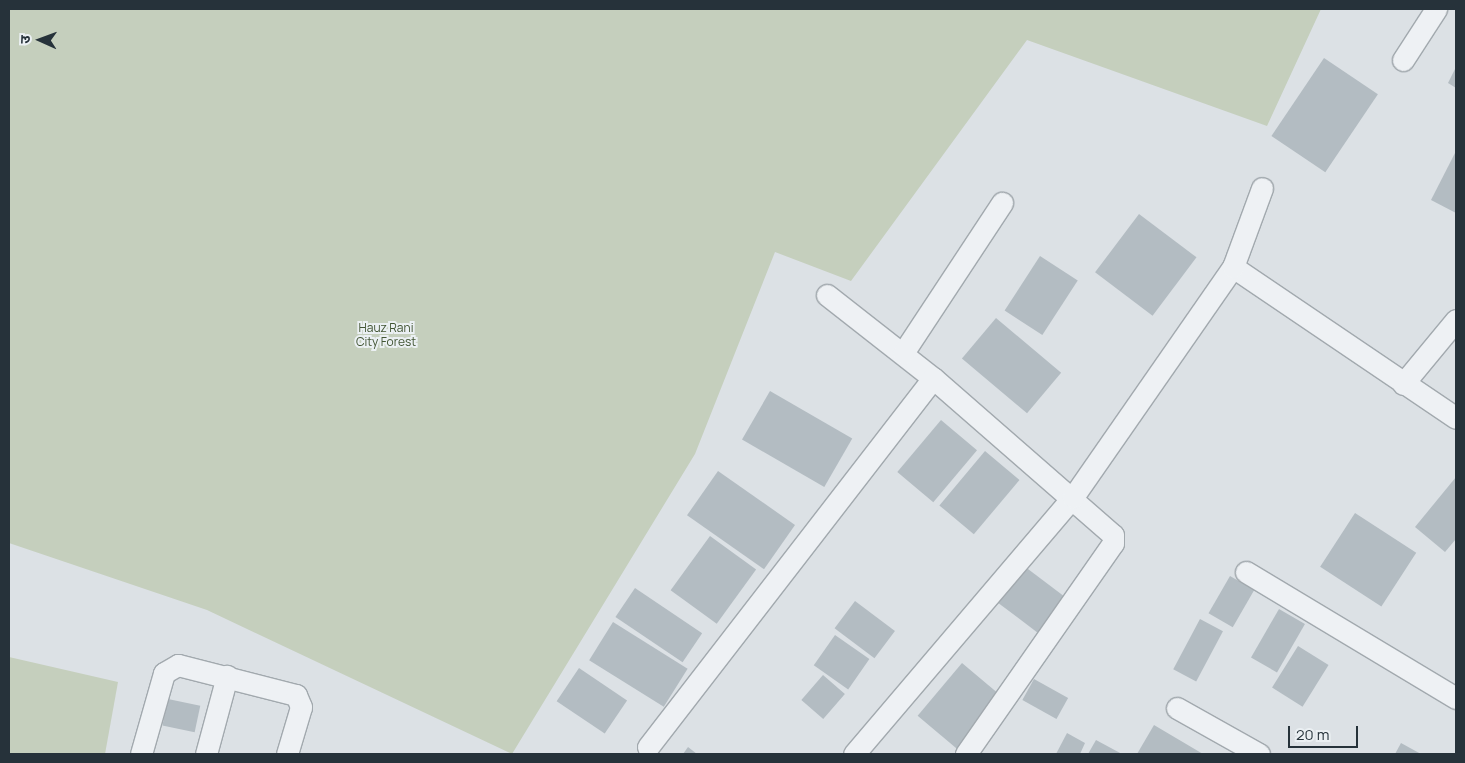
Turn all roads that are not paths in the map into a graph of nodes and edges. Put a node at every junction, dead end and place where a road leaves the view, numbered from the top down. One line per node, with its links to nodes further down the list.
1 (1436, 9): 2 (street)
2 (1403, 60)
3 (1262, 188): 5 (street)
4 (1002, 203): 8 (street)
5 (1233, 267): 10 (street); 12 (street)
6 (827, 295): 8 (street)
7 (1456, 320): 10 (street)
8 (903, 353): 9 (street)
9 (933, 378): 12 (street); 17 (street)
10 (1403, 384): 11 (street)
11 (1456, 418)
12 (1073, 497): 21 (street); 22 (street)
13 (1246, 572): 15 (street)
14 (227, 676): 18 (street); 19 (street); 20 (street)
15 (1456, 698)
16 (1177, 708): 23 (street)
17 (648, 747)
18 (141, 754)
19 (206, 754)
20 (287, 754)
21 (854, 754)
22 (966, 754)
23 (1259, 754)

